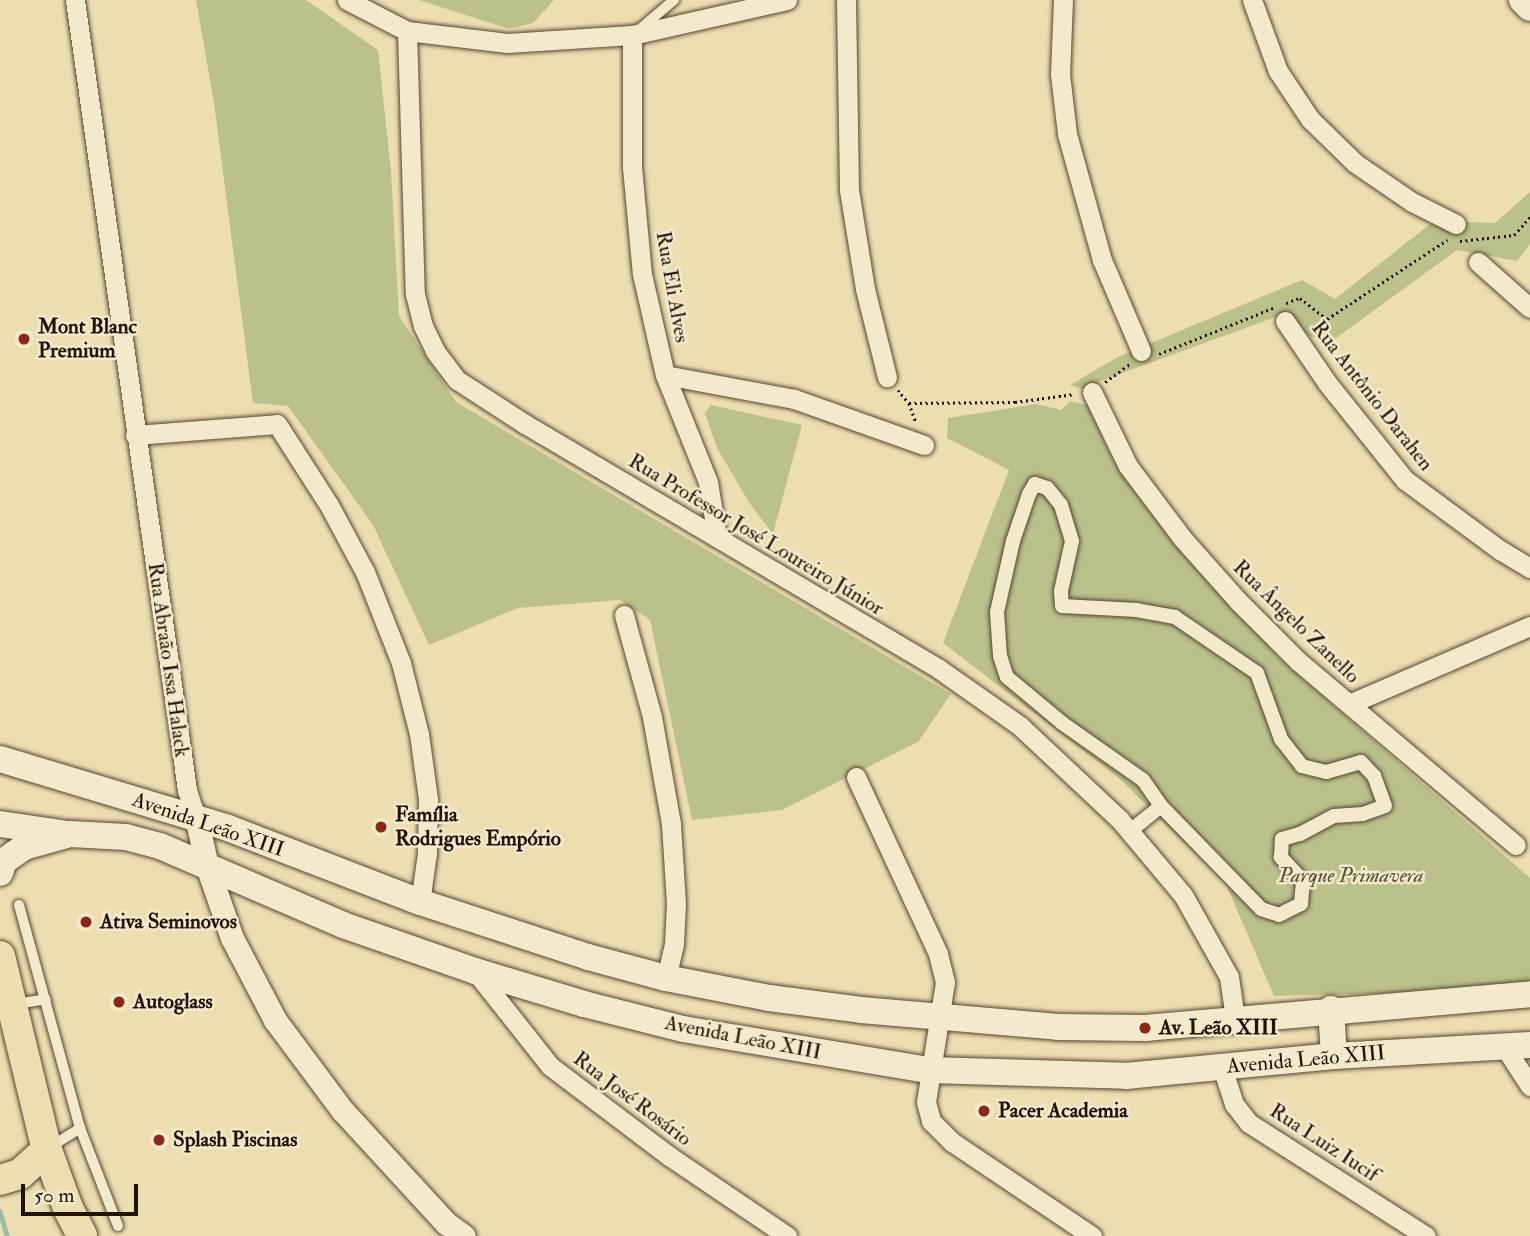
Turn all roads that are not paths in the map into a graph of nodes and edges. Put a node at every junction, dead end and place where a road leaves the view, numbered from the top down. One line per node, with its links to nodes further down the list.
1 (75, 0): 20 (street, Rua Abraão Issa Halack)
2 (347, 0): 10 (street)
3 (674, 0): 11 (lane)
4 (787, 0): 11 (street)
5 (846, 0): 18 (street)
6 (1063, 0): 16 (street)
7 (1252, 0): 12 (street)
8 (1522, 0): 9 (main road)
9 (1530, 8)
10 (407, 31): 11 (street); 22 (street, Rua Professor José Loureiro Júnior)
11 (632, 35): 17 (street, Rua Eli Alves)
12 (1456, 224)
13 (1478, 262): 14 (street)
14 (1530, 308)
15 (1285, 321): 23 (street, Rua Antônio Darahen)
16 (1141, 351)
17 (665, 375): 21 (street); 22 (street, Rua Eli Alves)
18 (887, 377)
19 (1092, 392): 26 (street, Rua Ângelo Zanello)
20 (135, 435): 30 (street, Rua Abraão Issa Halack); 37 (street)
21 (924, 445)
22 (717, 537): 32 (street, Rua Professor José Loureiro Júnior)
23 (1530, 568)
24 (624, 615): 41 (street)
25 (1530, 625): 26 (street)
26 (1349, 704): 34 (street, Rua Ângelo Zanello)
27 (0, 759): 30 (main road, Avenida Leão XIII)
28 (856, 777): 46 (street)
29 (1161, 806): 29 (street); 32 (street)
30 (196, 817): 35 (street, Rua Abraão Issa Halack); 37 (main road, Avenida Leão XIII)
31 (0, 824): 33 (main road)
32 (1129, 832): 47 (street, Rua Professor José Loureiro Júnior)
33 (70, 834): 35 (main road, Avenida Leão XIII); 36 (main road, Avenida Leão XIII)
34 (1516, 845)
35 (207, 866): 40 (main road, Avenida Leão XIII); 58 (street, Rua Abraão Issa Halack)
36 (0, 873)
37 (420, 902): 41 (main road, Avenida Leão XIII)
38 (19, 905): 43 (lane)
39 (0, 956): 44 (main road)
40 (475, 971): 51 (main road, Avenida Leão XIII); 59 (street, Rua José Rosário)
41 (666, 978): 46 (main road, Avenida Leão XIII)
42 (1530, 994): 45 (main road, Avenida Leão XIII)
43 (46, 999): 44 (lane); 53 (lane)
44 (13, 1005): 54 (main road)
45 (1331, 1009): 47 (main road, Avenida Leão XIII); 49 (main road)
46 (939, 1017): 47 (main road, Avenida Leão XIII); 51 (street)
47 (1235, 1018)
48 (1517, 1045): 49 (main road, Avenida Leão XIII); 52 (street)
49 (1334, 1056): 50 (main road, Avenida Leão XIII)
50 (1222, 1067): 51 (main road, Avenida Leão XIII); 61 (street, Rua Luiz Iucif)
51 (929, 1070): 60 (street)
52 (1530, 1086)
53 (80, 1128): 54 (lane); 56 (lane)
54 (47, 1150): 55 (main road); 57 (main road)
55 (10, 1177)
56 (118, 1226)
57 (82, 1236)
58 (464, 1236)
59 (788, 1236)
60 (1092, 1236)
61 (1426, 1236)

